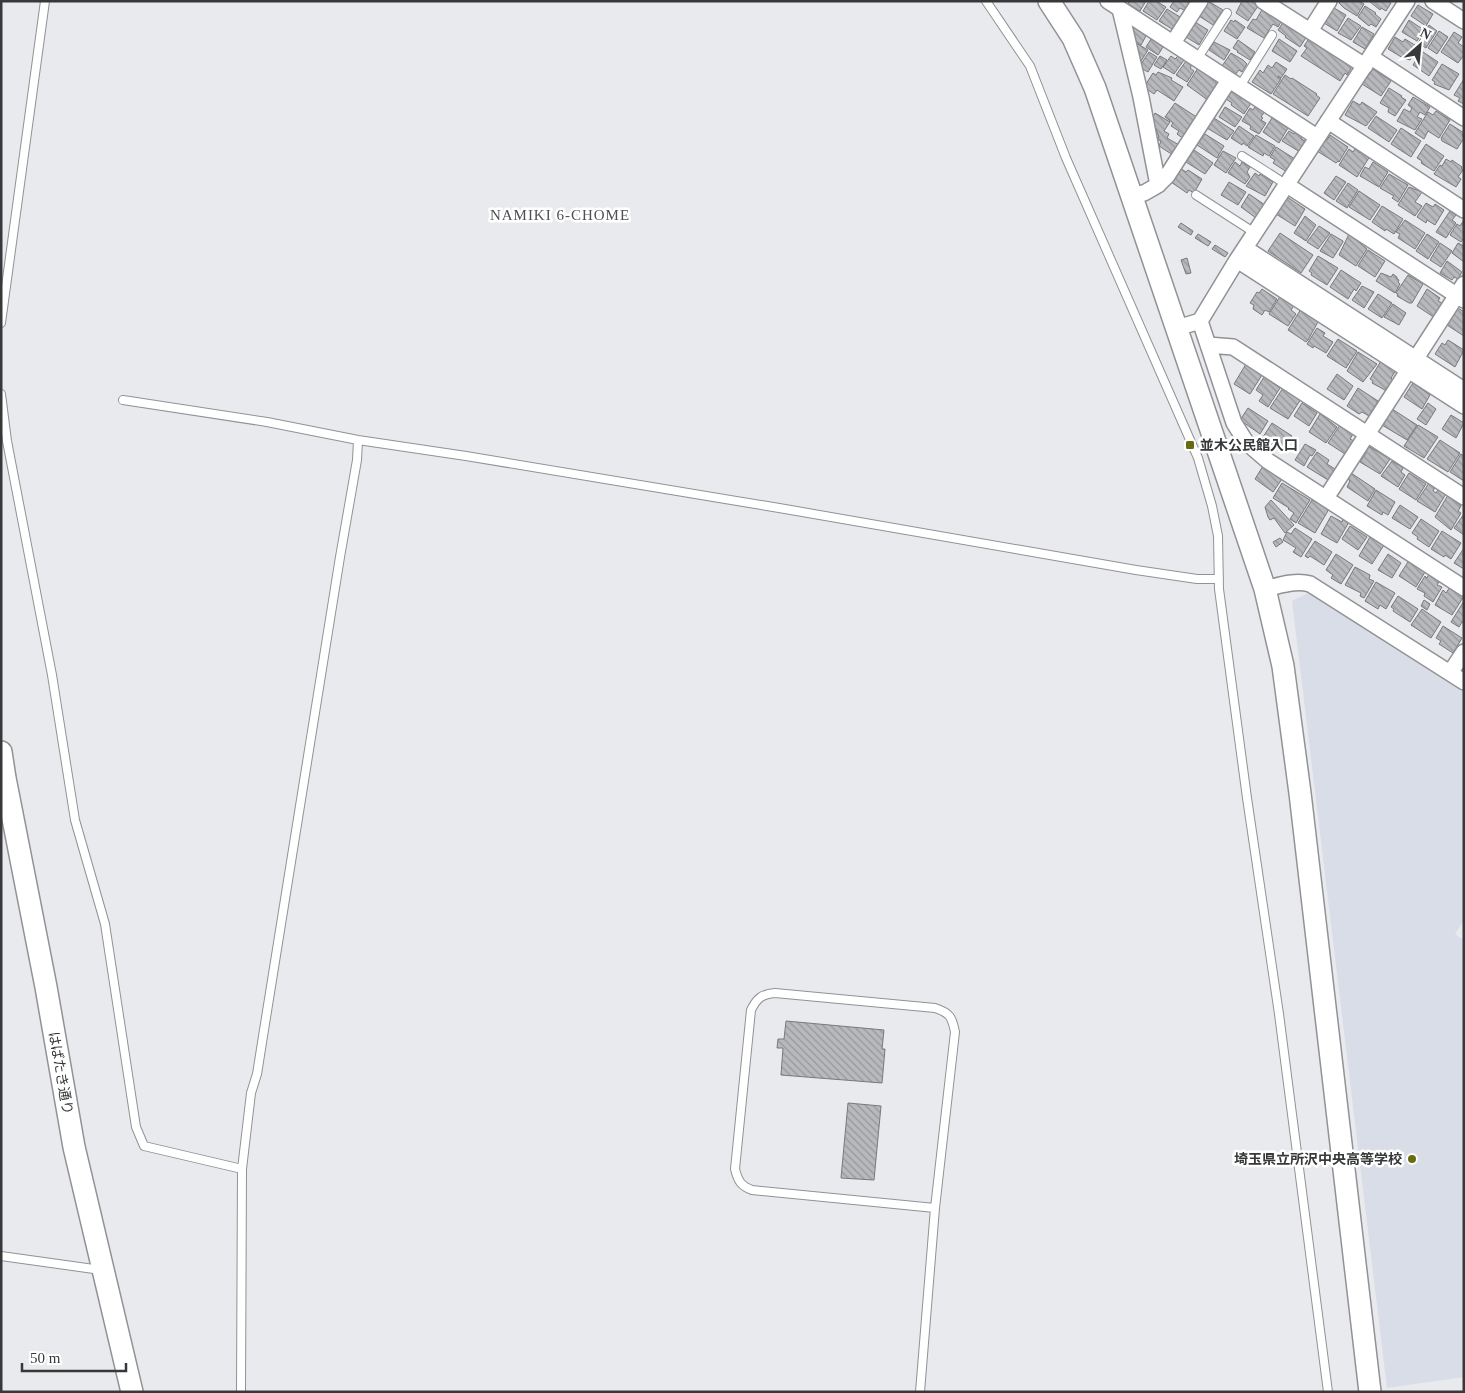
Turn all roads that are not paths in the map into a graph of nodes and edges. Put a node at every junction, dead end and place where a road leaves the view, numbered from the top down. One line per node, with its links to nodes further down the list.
1 (46, 1): 31 (lane)
2 (986, 1): 43 (lane)
3 (1049, 1): 24 (street)
4 (1200, 1): 14 (street)
5 (1263, 1): 12 (street)
6 (1329, 1): 12 (street)
7 (1407, 1): 16 (street)
8 (1433, 1): 11 (street)
9 (1116, 4): 14 (street); 22 (street)
10 (1227, 13): 15 (lane)
11 (1464, 21)
12 (1310, 31): 16 (street)
13 (1272, 35): 17 (lane)
14 (1173, 43): 15 (street)
15 (1197, 59): 17 (street)
16 (1368, 61): 18 (street); 19 (street)
17 (1234, 83): 20 (street); 22 (street)
18 (1464, 118)
19 (1328, 121): 20 (street); 26 (street)
20 (1317, 137): 23 (street)
21 (1242, 156): 23 (lane)
22 (1158, 185): 24 (street)
23 (1287, 185): 27 (street); 29 (street)
24 (1131, 195): 32 (street)
25 (1196, 195): 27 (lane)
26 (1464, 210)
27 (1255, 233): 28 (street)
28 (1241, 254): 30 (street); 34 (street)
29 (1461, 293): 34 (street)
30 (1200, 321): 32 (street); 33 (street)
31 (1, 323)
32 (1176, 328): 45 (street)
33 (1208, 345): 39 (street); 42 (street)
34 (1412, 364): 35 (street); 38 (street); 39 (street)
35 (1464, 390)
36 (1, 394): 51 (lane)
37 (124, 400): 40 (lane)
38 (1464, 406)
39 (1368, 434): 41 (street); 42 (street)
40 (358, 440): 43 (lane); 51 (lane)
41 (1464, 497)
42 (1326, 498): 44 (street)
43 (1219, 579): 58 (lane)
44 (1464, 588)
45 (1265, 589): 47 (street); 59 (street)
46 (1464, 652): 47 (street)
47 (1450, 673): 48 (street)
48 (1464, 682)
49 (1, 752): 50 (street, はばたき通り)
50 (3, 778): 54 (street, はばたき通り)
51 (242, 1169): 56 (lane)
52 (935, 1208): 52 (lane); 57 (lane)
53 (1, 1256): 54 (lane)
54 (103, 1270): 55 (street, はばたき通り)
55 (132, 1392)
56 (241, 1392)
57 (920, 1392)
58 (1328, 1392)
59 (1370, 1392)

